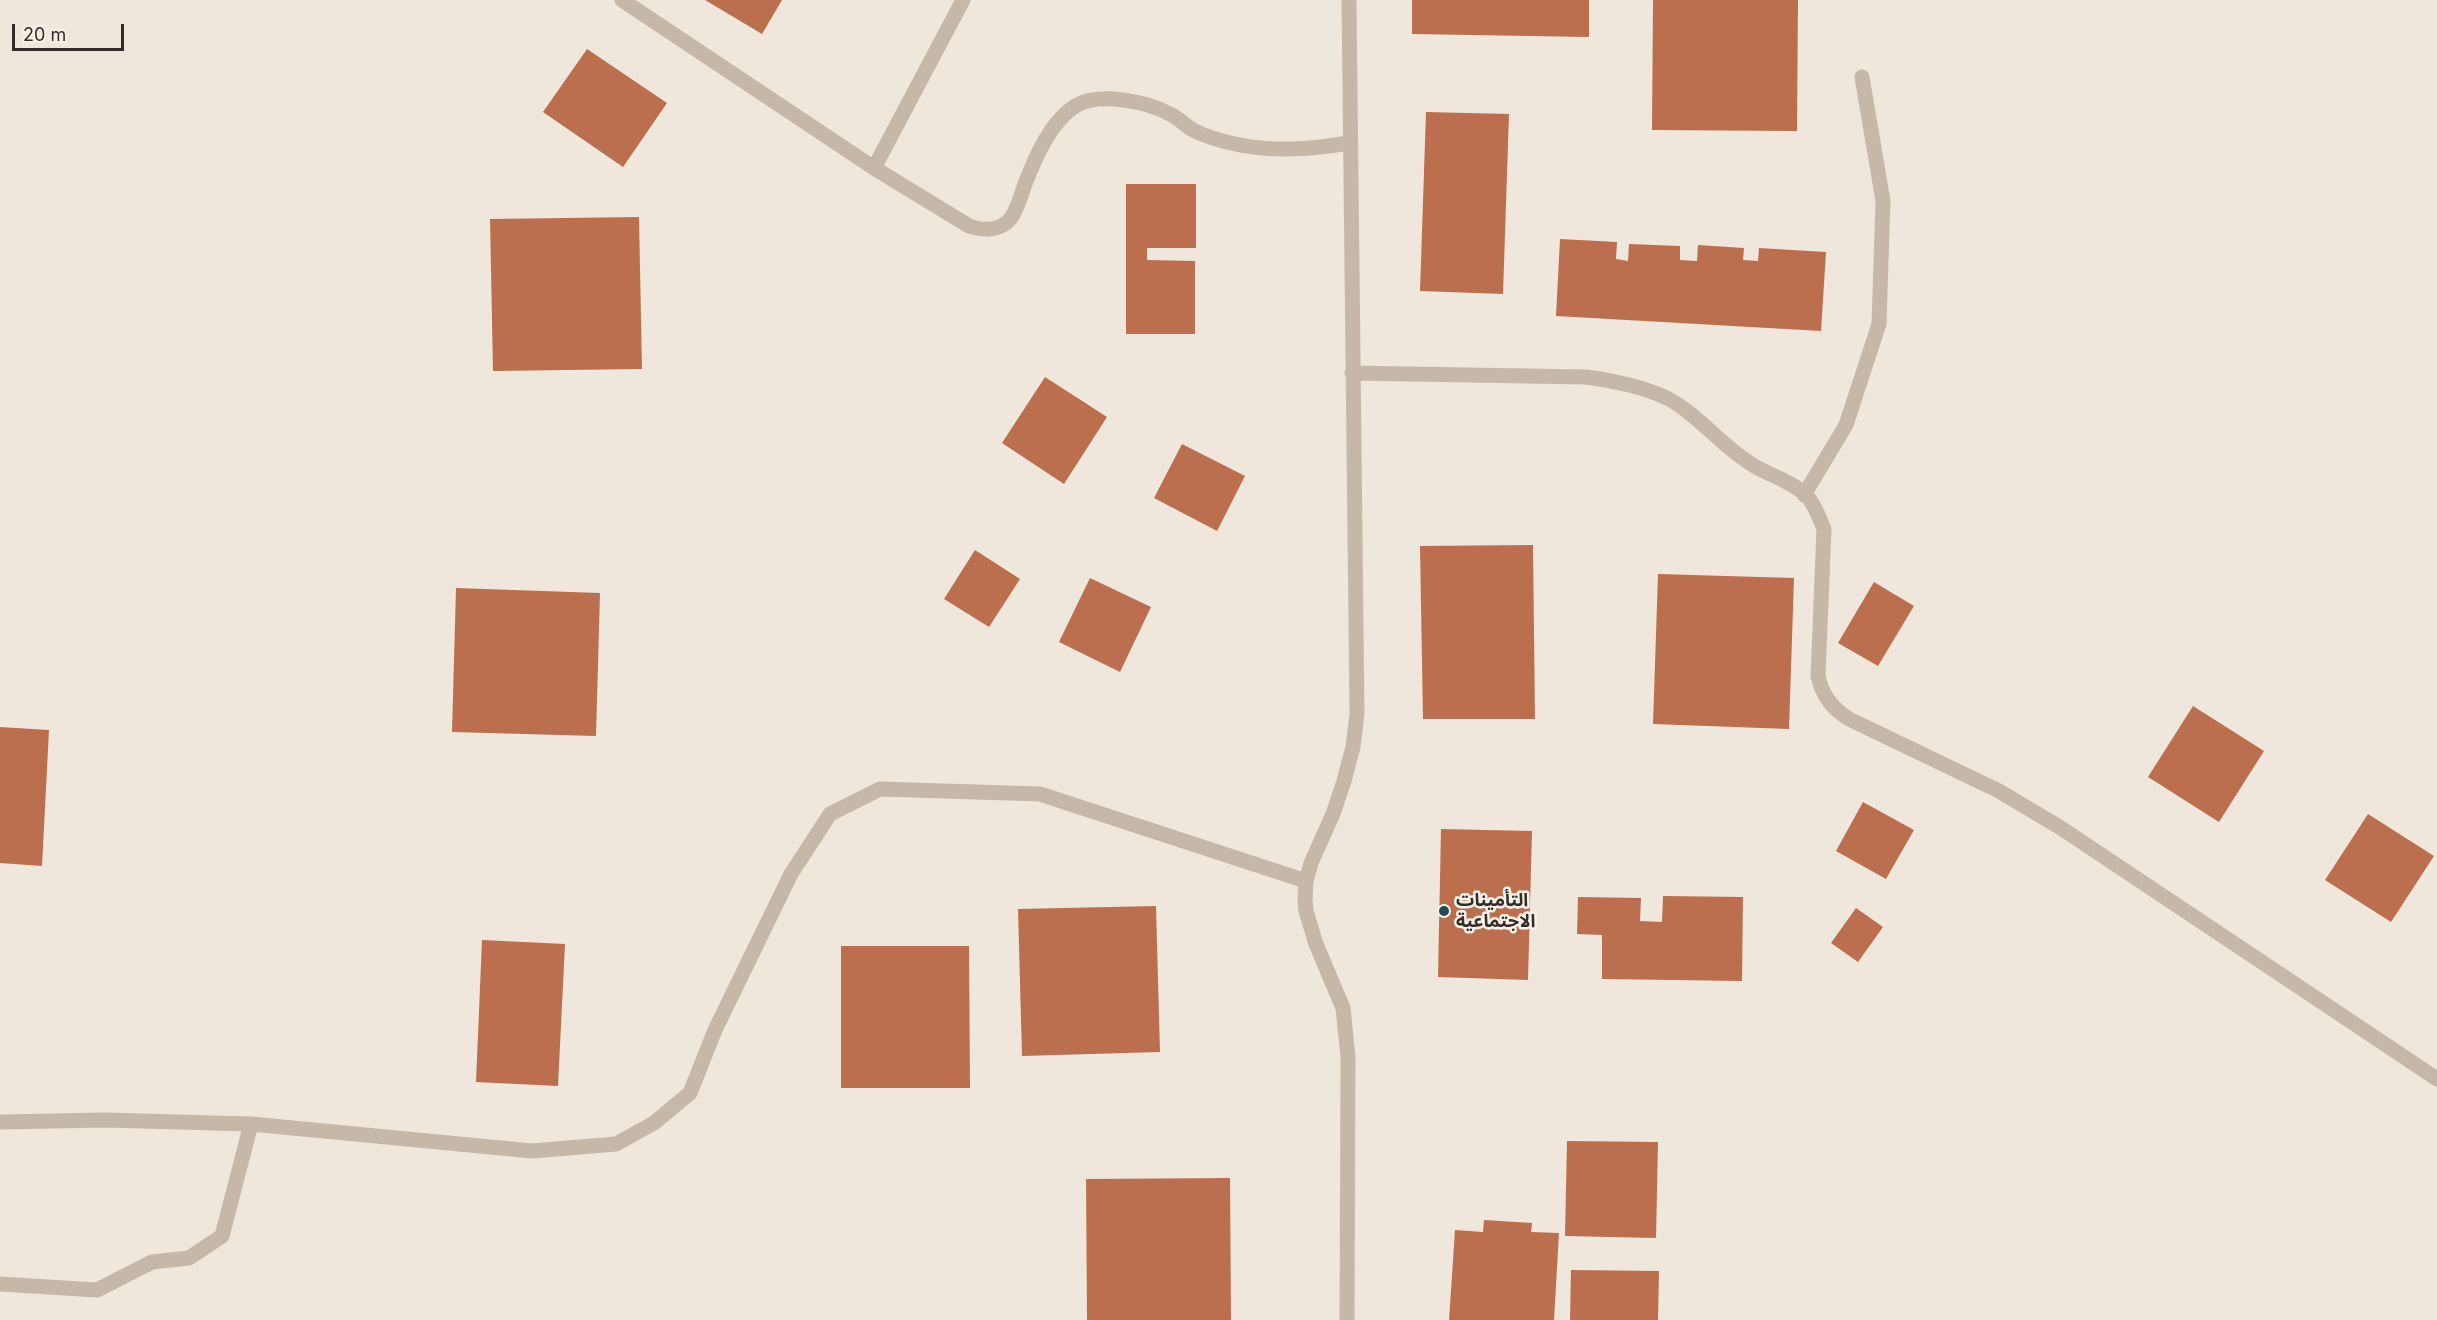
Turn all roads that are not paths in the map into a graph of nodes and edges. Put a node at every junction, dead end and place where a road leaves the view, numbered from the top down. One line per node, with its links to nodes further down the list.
1 (622, 0): 6 (street)
2 (963, 0): 6 (street)
3 (1349, 0): 5 (street)
4 (1862, 77): 8 (street)
5 (1349, 143): 6 (street); 7 (street)
6 (874, 168)
7 (1352, 373): 8 (street); 9 (street)
8 (1804, 495): 10 (street)
9 (1306, 881): 12 (street); 14 (street)
10 (2437, 1079)
11 (0, 1122): 12 (street)
12 (251, 1124): 13 (street)
13 (0, 1284)
14 (1347, 1320)

